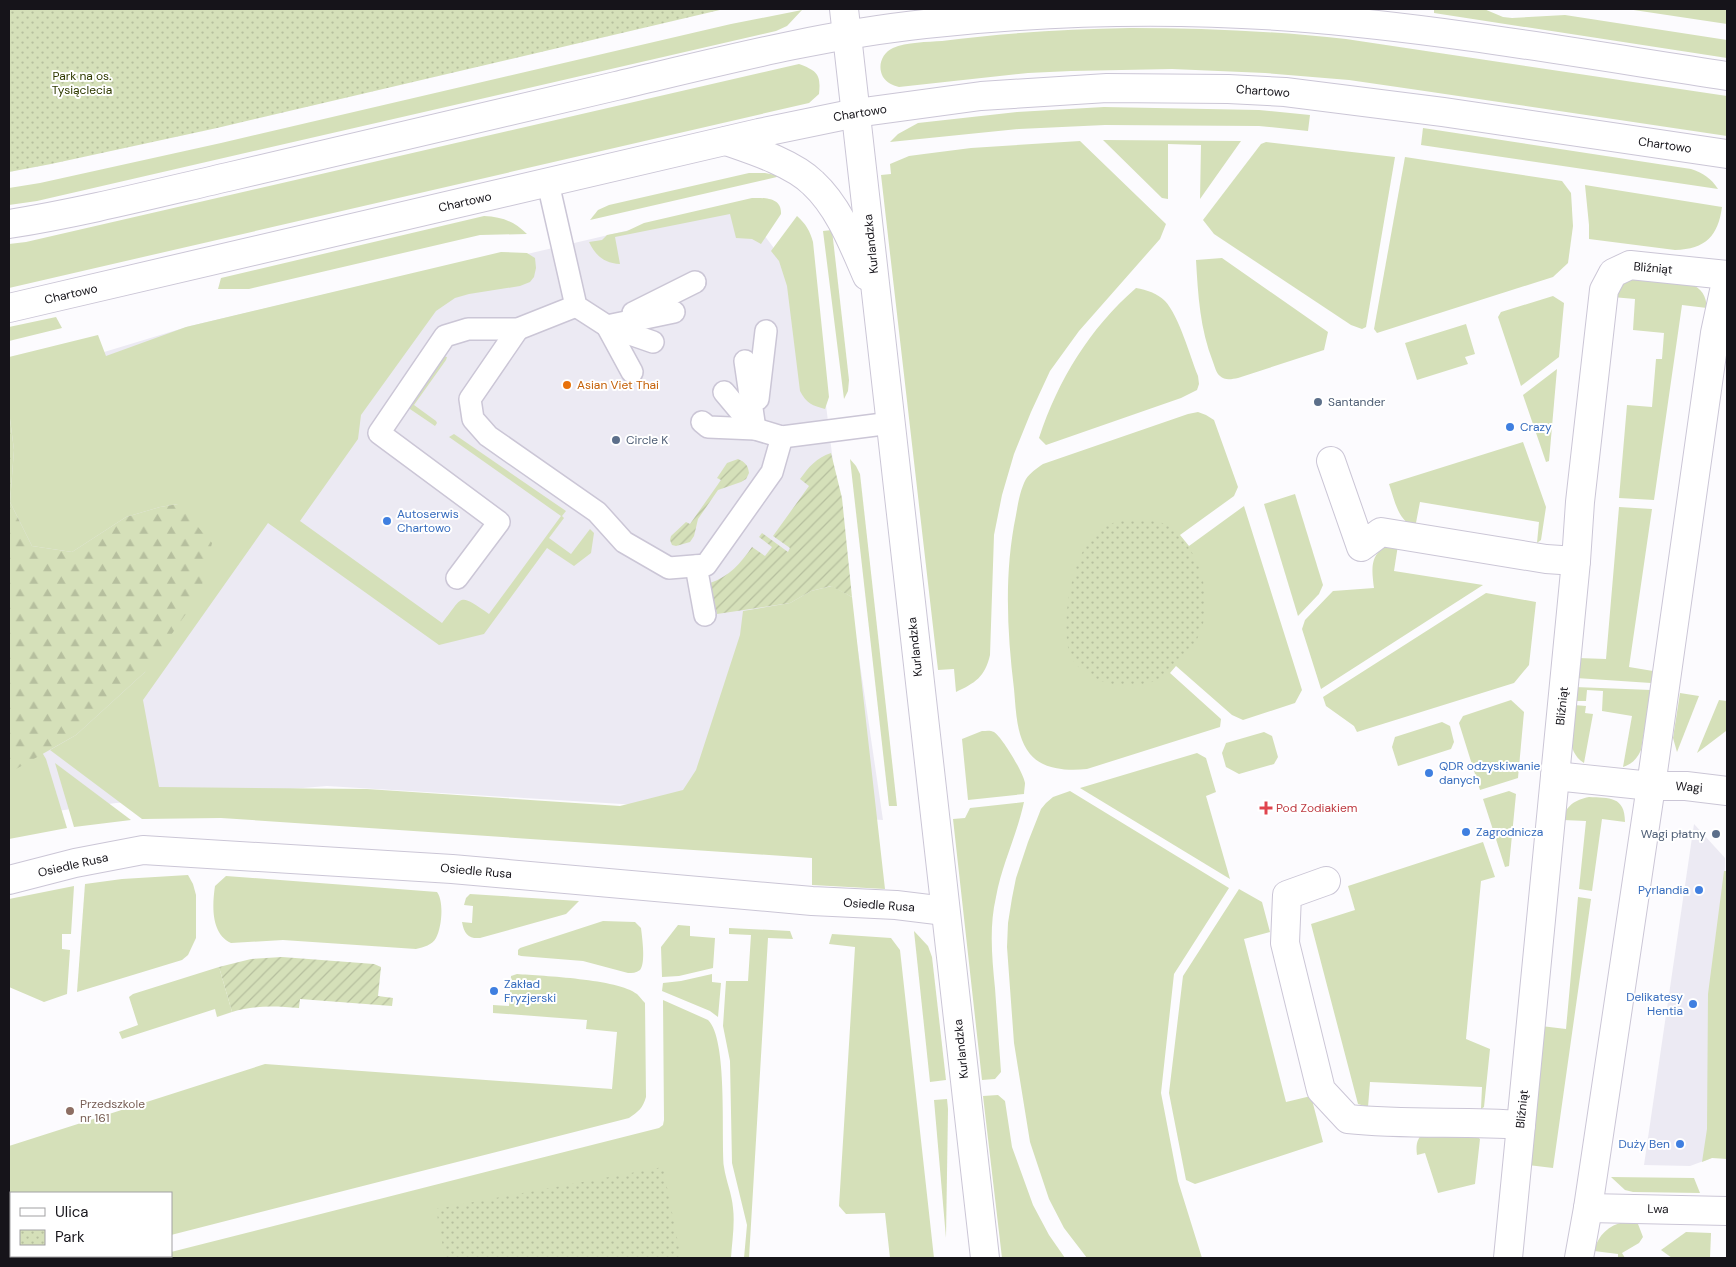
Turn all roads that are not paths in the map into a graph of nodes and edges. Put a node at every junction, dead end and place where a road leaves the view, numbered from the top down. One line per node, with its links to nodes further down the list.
1 (846, 22): 2 (street); 3 (street, Kurlandzka); 7 (street)
2 (1727, 76)
3 (856, 113): 4 (street, Chartowo); 5 (street, Chartowo); 10 (street, Kurlandzka)
4 (726, 141): 6 (street, Chartowo); 10 (street)
5 (1727, 154)
6 (548, 183): 11 (lane); 12 (street, Chartowo)
7 (9, 224)
8 (1727, 276): 17 (street, Bliźniąt); 27 (street, Bliźniąt)
9 (695, 282): 14 (lane)
10 (878, 301): 23 (street, Kurlandzka)
11 (576, 306): 14 (lane); 15 (lane)
12 (9, 308)
13 (674, 312): 14 (lane)
14 (607, 326): 18 (lane); 20 (lane)
15 (518, 329): 28 (lane); 29 (lane)
16 (766, 331): 24 (lane)
17 (1721, 333): 32 (street, Bliźniąt)
18 (653, 342)
19 (745, 361): 24 (lane)
20 (632, 372)
21 (724, 392): 24 (lane)
22 (702, 422): 24 (lane)
23 (891, 423): 25 (lane); 36 (street, Kurlandzka)
24 (755, 429): 25 (lane)
25 (782, 437): 28 (lane)
26 (1331, 461): 27 (street)
27 (1576, 561): 31 (street, Bliźniąt)
28 (696, 566): 30 (lane)
29 (457, 578)
30 (705, 615)
31 (1555, 776): 32 (street, Wagi); 37 (street, Bliźniąt)
32 (1651, 786): 33 (street, Wagi); 38 (street, Bliźniąt)
33 (1727, 790)
34 (9, 880): 36 (street, Osiedle Rusa)
35 (1326, 881): 37 (street)
36 (945, 911): 40 (street, Kurlandzka)
37 (1521, 1125): 41 (street, Bliźniąt)
38 (1588, 1208): 39 (street, Lwa); 42 (street, Bliźniąt)
39 (1727, 1211)
40 (985, 1258)
41 (1508, 1258)
42 (1579, 1258)

